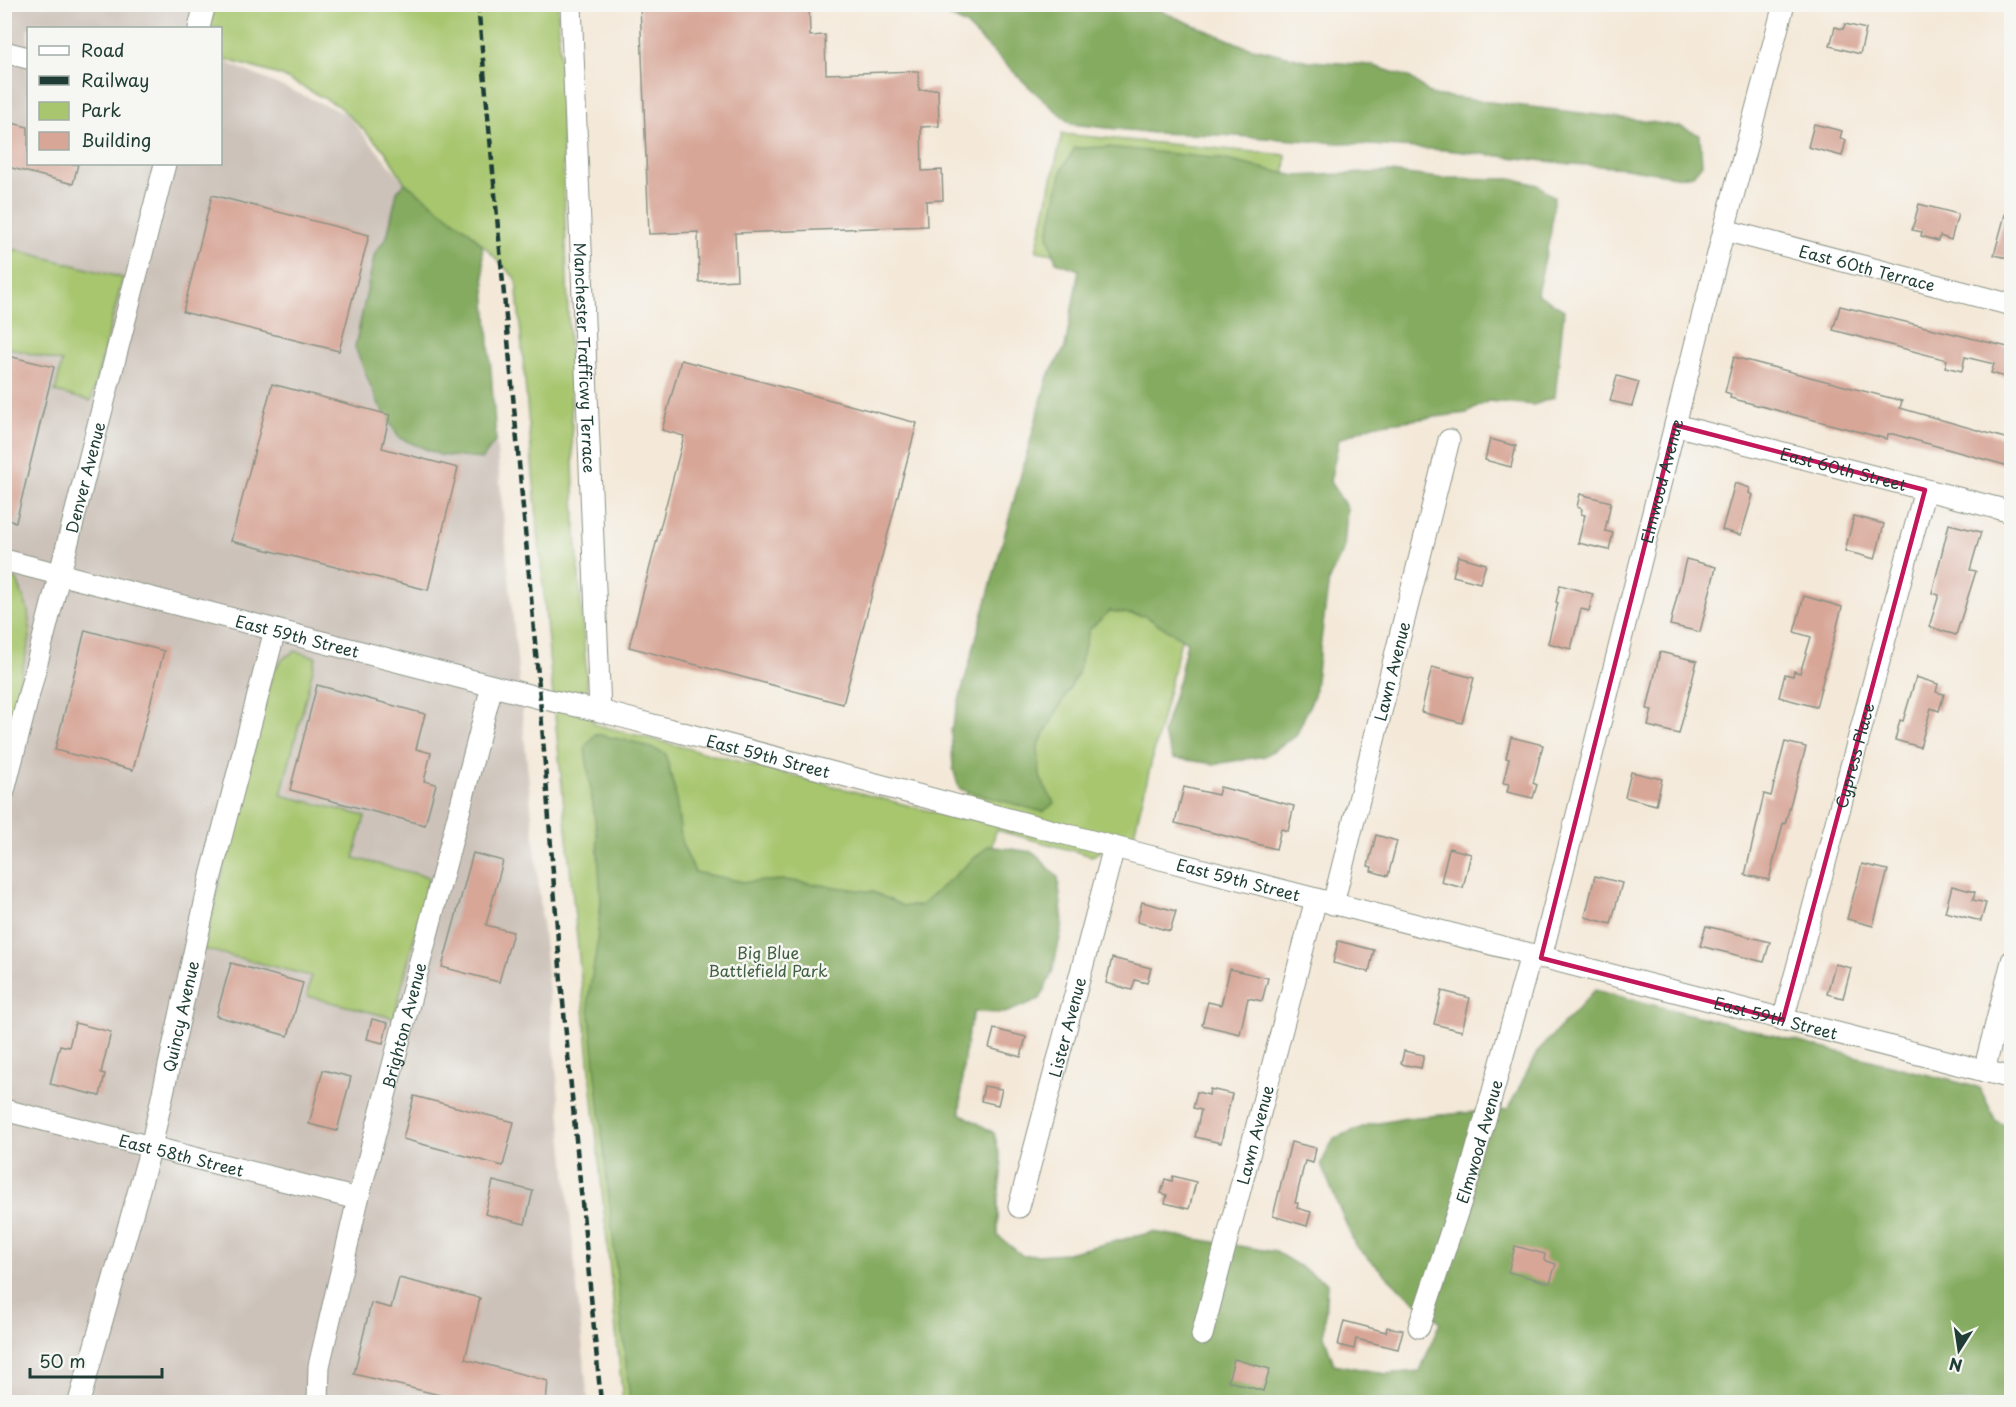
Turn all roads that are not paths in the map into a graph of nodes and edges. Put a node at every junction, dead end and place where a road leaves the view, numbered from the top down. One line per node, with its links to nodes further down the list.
1 (205, 4): 4 (street)
2 (571, 4): 18 (street, Manchester Trafficwy Terrace)
3 (1784, 4): 8 (street, Elmwood Avenue)
4 (199, 27)
5 (4, 52): 6 (street)
6 (27, 58)
7 (165, 165): 15 (street, Denver Avenue)
8 (1724, 230): 9 (street, East 60th Terrace); 10 (street, Elmwood Avenue)
9 (2012, 305)
10 (1675, 426): 12 (street, East 60th Street); 22 (street, Elmwood Avenue)
11 (1449, 440): 21 (street, Lawn Avenue)
12 (1925, 490): 13 (street, East 60th Street); 24 (street, Cypress Place)
13 (2012, 512)
14 (4, 560): 15 (street, East 59th Street)
15 (60, 574): 16 (street, East 59th Street); 19 (street, Denver Avenue)
16 (275, 630): 17 (street, East 59th Street); 28 (street, Quincy Avenue)
17 (492, 686): 18 (street, East 59th Street); 29 (street, Brighton Avenue)
18 (600, 711): 20 (street, East 59th Street)
19 (4, 791)
20 (1114, 847): 21 (street, East 59th Street); 30 (street, Lister Avenue)
21 (1325, 902): 22 (street, East 59th Street); 32 (street, Lawn Avenue)
22 (1536, 956): 24 (street, East 59th Street); 31 (street, Elmwood Avenue)
23 (2012, 962): 25 (street)
24 (1783, 1020): 25 (street, East 59th Street)
25 (1984, 1071): 26 (street, East 59th Street)
26 (2012, 1078)
27 (4, 1110): 28 (street, East 58th Street)
28 (151, 1147): 29 (street, East 58th Street); 33 (street, Quincy Avenue)
29 (358, 1200): 34 (street, Brighton Avenue)
30 (1019, 1207)
31 (1419, 1327)
32 (1202, 1335)
33 (79, 1402)
34 (318, 1402)

